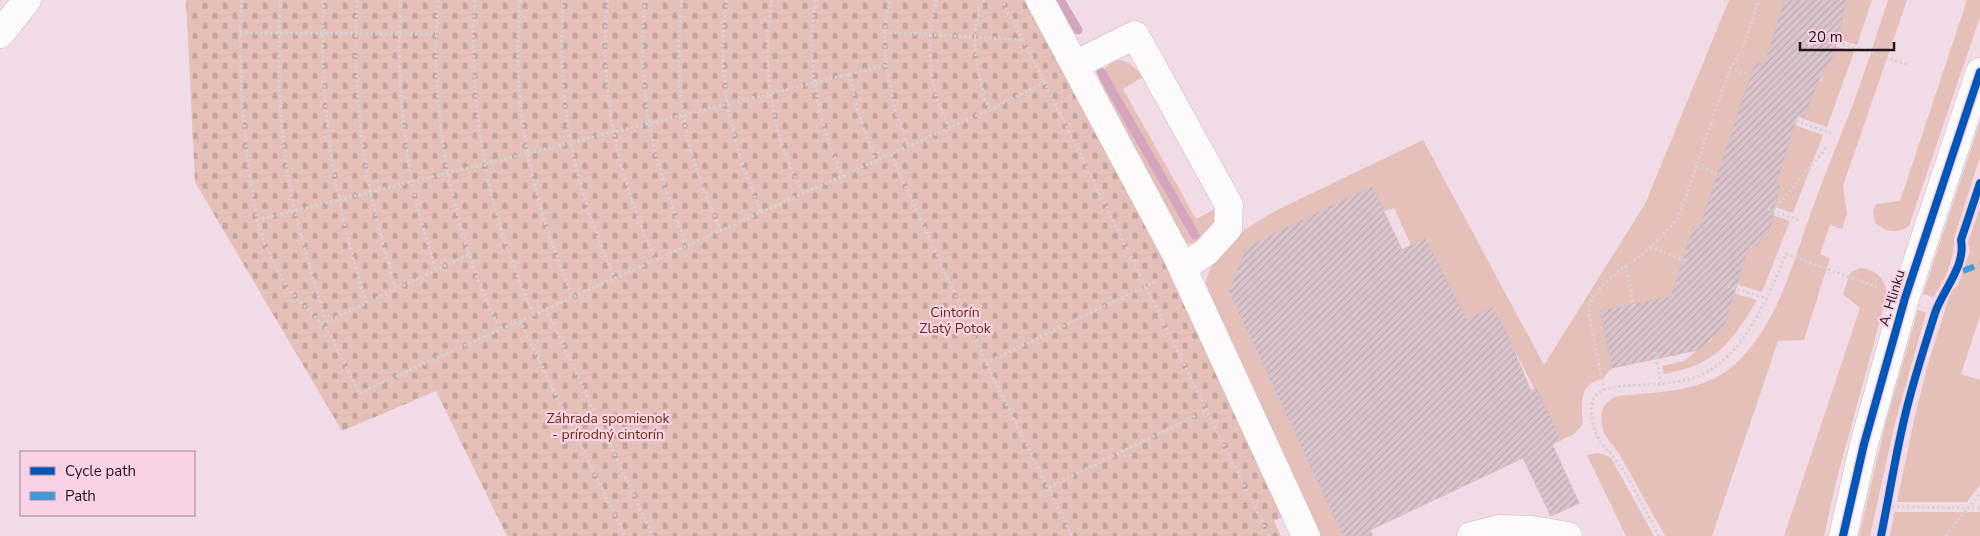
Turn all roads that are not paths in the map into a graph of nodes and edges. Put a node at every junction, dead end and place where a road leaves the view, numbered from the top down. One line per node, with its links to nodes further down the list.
1 (27, 0): 3 (street)
2 (1040, 0): 4 (street)
3 (0, 34)
4 (1075, 65): 6 (street); 6 (street)
5 (1980, 72): 10 (street, A. Hlinku)
6 (1182, 268): 7 (street)
7 (1306, 536)
8 (1471, 536): 9 (street)
9 (1568, 536)
10 (1843, 536)

